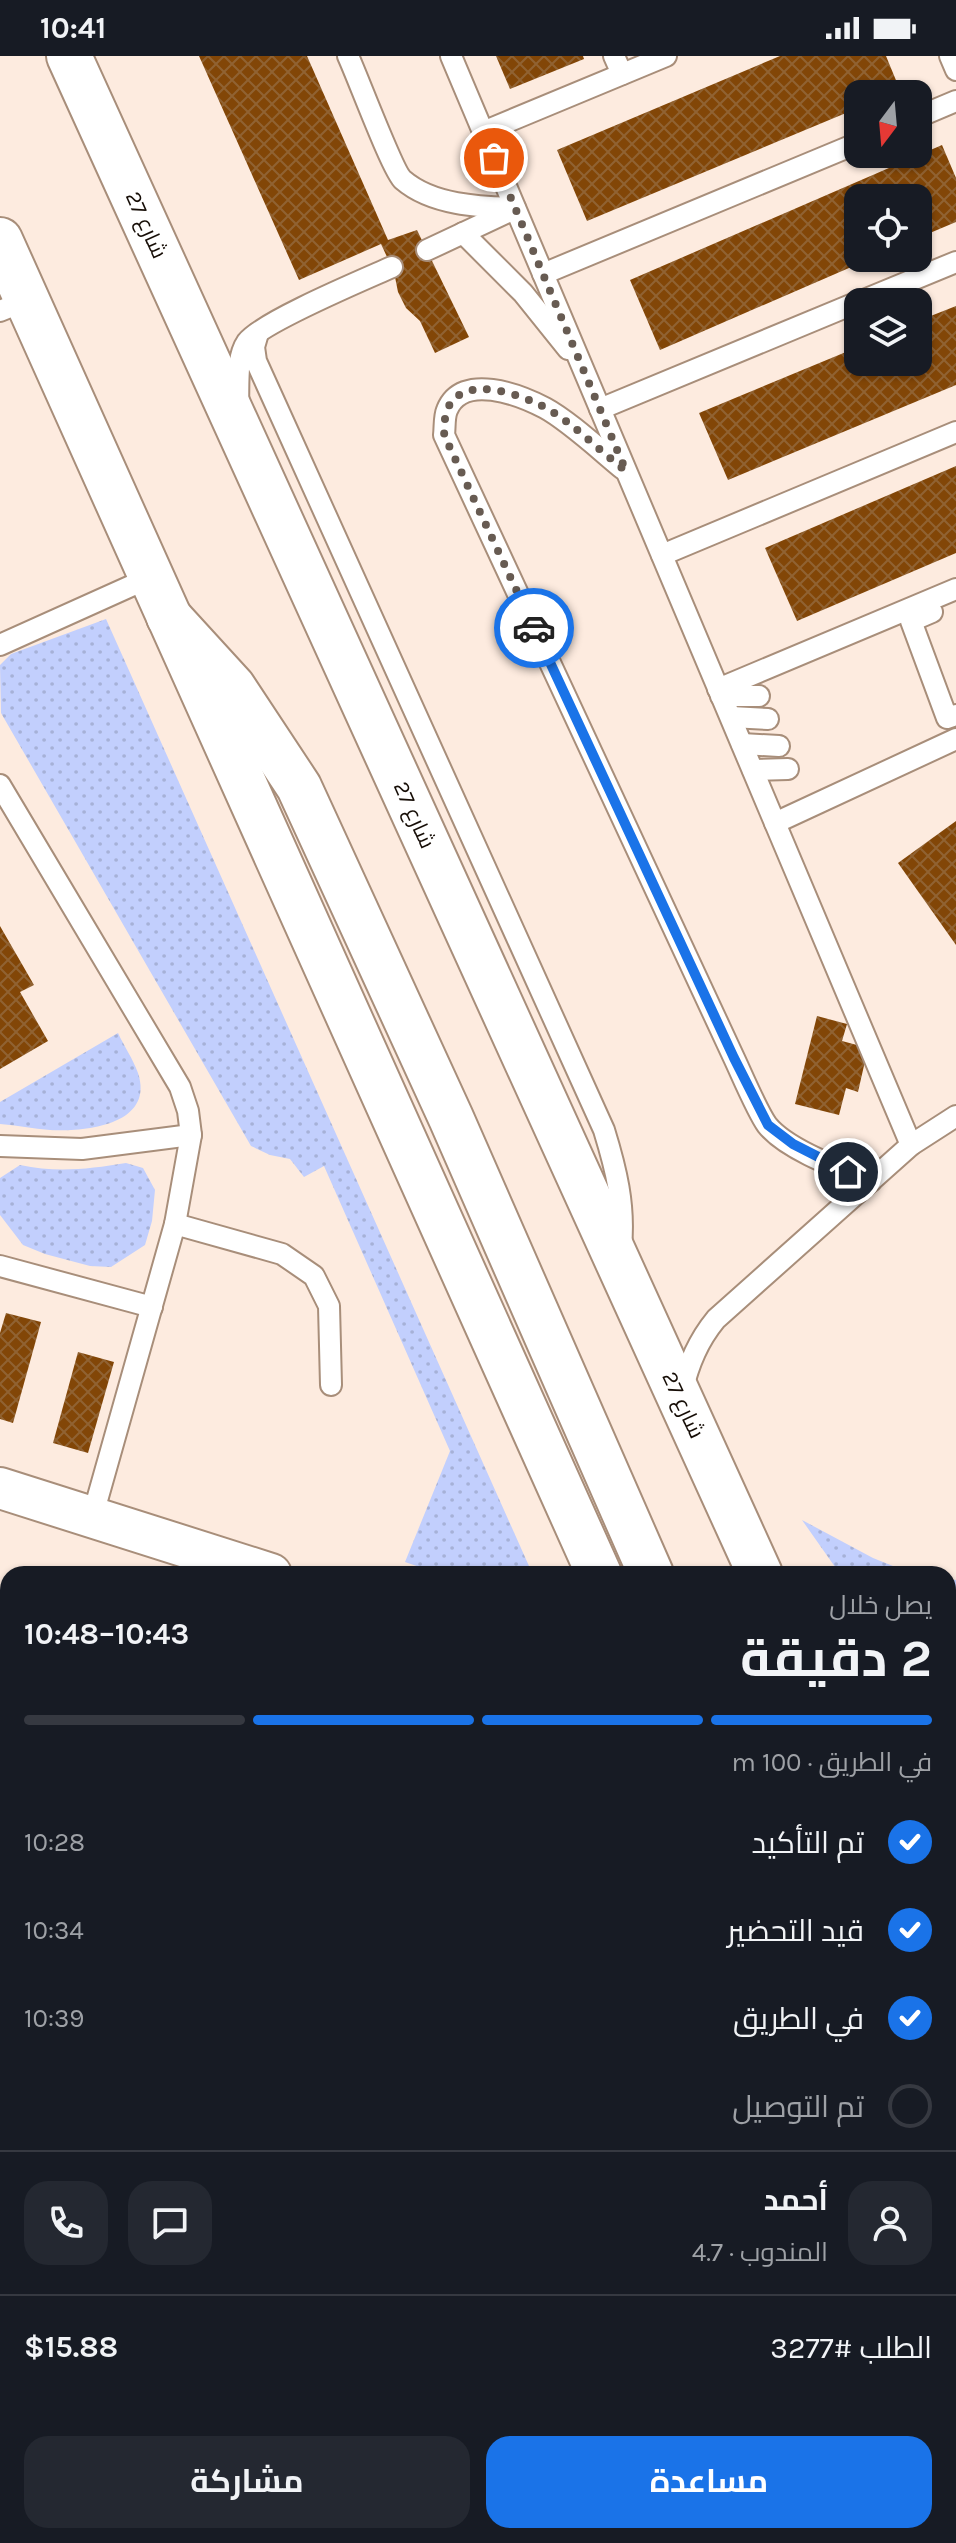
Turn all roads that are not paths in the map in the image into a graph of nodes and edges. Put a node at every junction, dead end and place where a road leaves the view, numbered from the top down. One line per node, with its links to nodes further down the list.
1 (69, 56): 25 (main road, شارع 27)
2 (348, 56): 12 (lane)
3 (451, 56): 10 (lane)
4 (666, 56): 6 (lane)
5 (950, 56): 7 (lane)
6 (618, 65): 10 (lane)
7 (956, 70)
8 (956, 101): 9 (lane)
9 (932, 111)
10 (483, 132): 12 (lane)
11 (844, 149): 18 (lane)
12 (515, 208): 13 (lane); 18 (lane)
13 (463, 233): 15 (lane); 23 (lane)
14 (0, 240): 20 (main road)
15 (427, 250)
16 (956, 262): 19 (lane)
17 (392, 267): 22 (lane)
18 (543, 274): 23 (lane)
19 (892, 288)
20 (14, 305): 29 (main road)
21 (844, 308): 24 (lane)
22 (258, 333): 25 (lane); 53 (lane)
23 (582, 365): 24 (lane)
24 (600, 409): 27 (lane)
25 (236, 424): 53 (main road, شارع 27)
26 (956, 432): 28 (lane)
27 (626, 471): 28 (lane); 50 (lane)
28 (662, 555): 34 (lane)
29 (151, 577): 32 (main road); 33 (lane)
30 (956, 589): 34 (lane)
31 (956, 603): 36 (lane)
32 (169, 617): 60 (main road); 61 (main road)
33 (0, 645)
34 (720, 692): 35 (lane); 37 (lane)
35 (759, 696)
36 (956, 715)
37 (731, 717): 38 (lane); 40 (lane)
38 (768, 719)
39 (956, 739): 45 (lane)
40 (742, 744): 41 (lane); 43 (lane)
41 (779, 746)
42 (788, 769): 43 (lane)
43 (753, 770): 45 (lane)
44 (0, 785): 47 (lane)
45 (775, 823): 48 (lane)
46 (956, 1116): 48 (lane)
47 (191, 1135): 49 (lane); 51 (lane)
48 (911, 1145): 50 (lane)
49 (0, 1146)
50 (871, 1181): 56 (lane)
51 (175, 1224): 54 (lane); 55 (lane)
52 (0, 1266): 54 (lane)
53 (619, 1266): 56 (main road, شارع 27)
54 (152, 1307): 58 (lane)
55 (331, 1385)
56 (680, 1399): 62 (main road, شارع 27)
57 (0, 1488): 58 (street)
58 (92, 1518): 59 (street)
59 (245, 1566)
60 (595, 1566)
61 (647, 1566)
62 (756, 1566)

